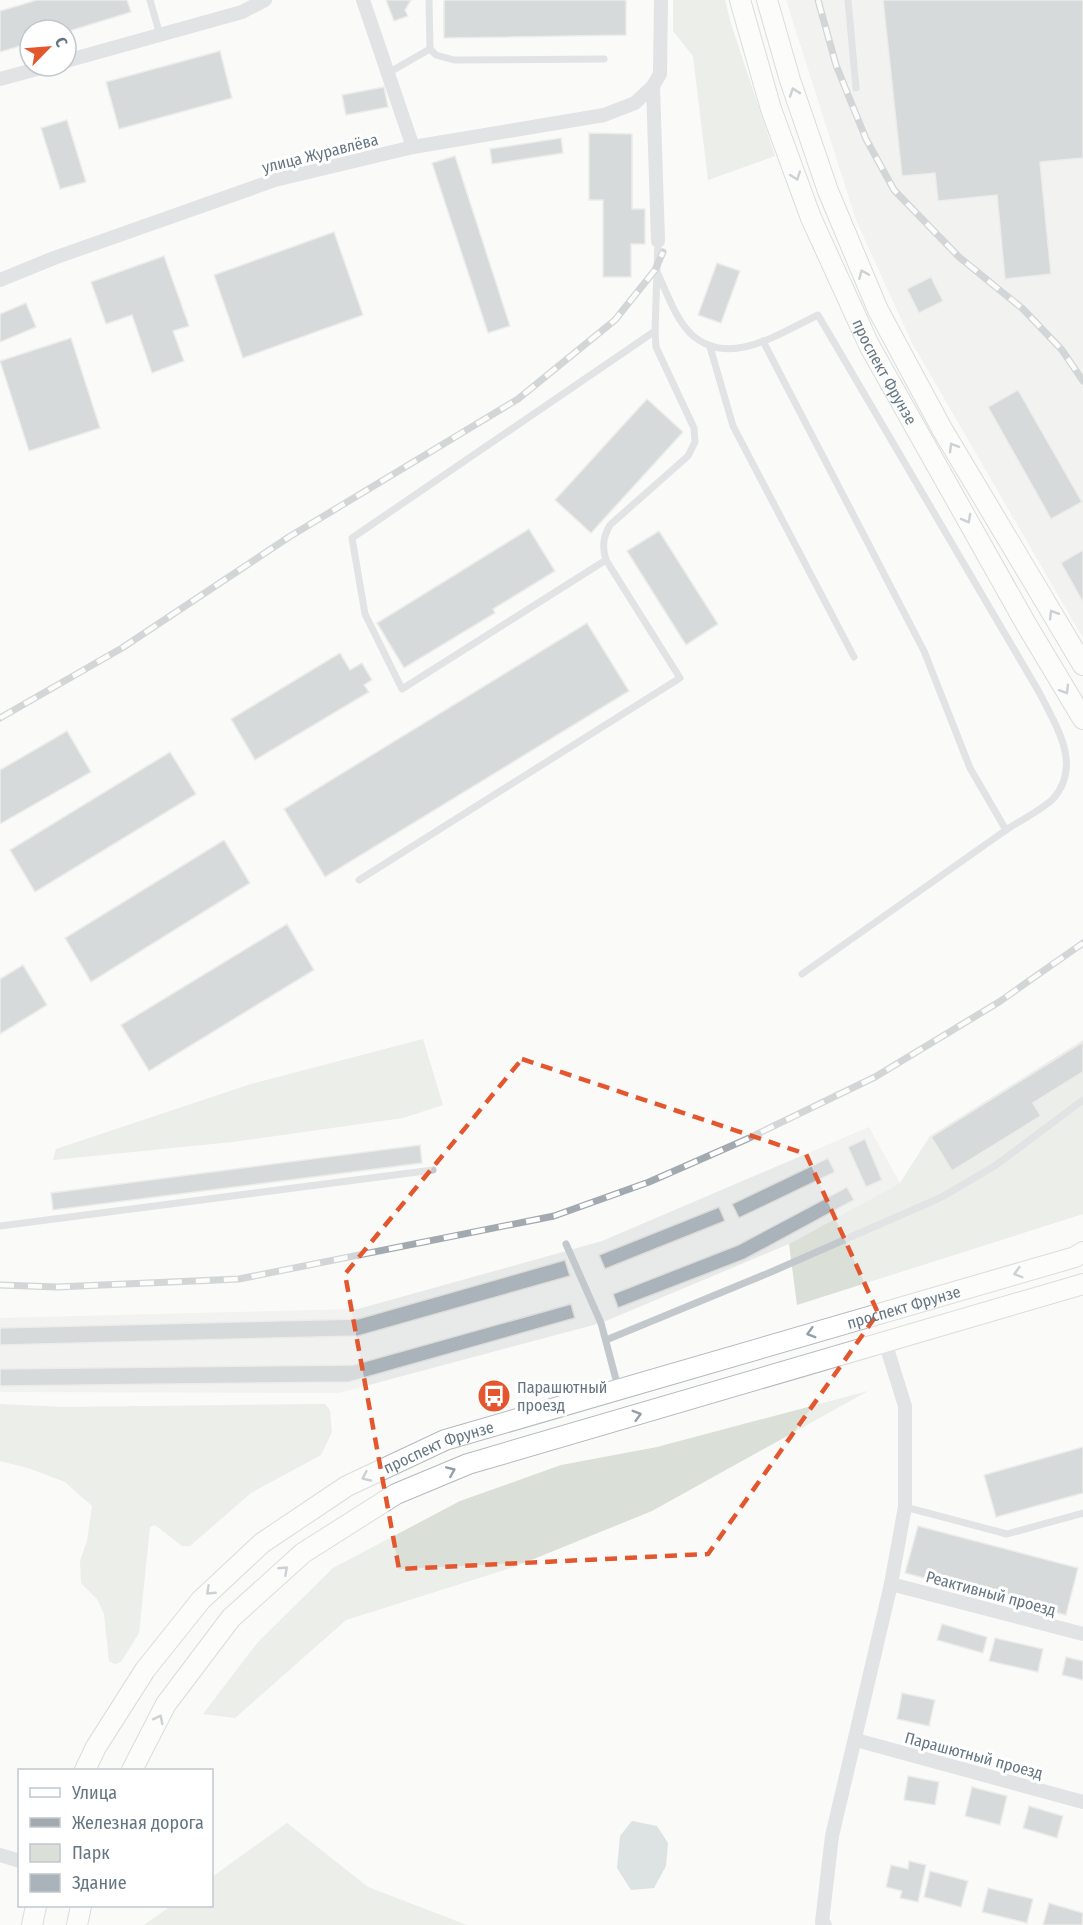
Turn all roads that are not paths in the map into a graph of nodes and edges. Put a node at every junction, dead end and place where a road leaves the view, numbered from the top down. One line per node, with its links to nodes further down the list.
1 (150, 0): 9 (lane)
2 (265, 0): 9 (street)
3 (363, 0): 13 (street)
4 (429, 0): 10 (lane)
5 (661, 0): 16 (street)
6 (740, 0): 28 (main road, проспект Фрунзе, one-way to 28)
7 (766, 0): 27 (main road, проспект Фрунзе, one-way to 7)
8 (848, 0): 17 (lane)
9 (160, 35): 11 (street)
10 (430, 50): 12 (lane); 13 (lane)
11 (78, 58)
12 (604, 59)
13 (388, 73): 18 (street)
14 (18, 74): 15 (street)
15 (0, 79)
16 (653, 86): 18 (street, улица Журавлёва); 19 (street)
17 (856, 88)
18 (413, 147): 21 (street, улица Журавлёва)
19 (658, 241): 20 (lane)
20 (657, 272): 22 (lane); 24 (lane)
21 (0, 280)
22 (655, 331): 25 (lane); 25 (lane)
23 (763, 341): 24 (lane); 29 (lane); 29 (lane)
24 (710, 346): 26 (lane)
25 (606, 560): 30 (lane)
26 (854, 657)
27 (1083, 665)
28 (1083, 719)
29 (1006, 830): 31 (lane)
30 (359, 880)
31 (802, 974)
32 (1083, 1100): 38 (lane)
33 (433, 1170): 34 (lane)
34 (0, 1226)
35 (566, 1244): 38 (lane)
36 (1083, 1252): 40 (main road, проспект Фрунзе, one-way to 40)
37 (1083, 1284): 39 (main road, проспект Фрунзе)
38 (606, 1340): 40 (lane)
39 (885, 1342): 41 (street); 47 (main road, проспект Фрунзе, one-way to 39)
40 (619, 1389): 46 (main road, проспект Фрунзе, one-way to 46)
41 (905, 1507): 42 (lane); 43 (street)
42 (1083, 1513)
43 (891, 1584): 44 (street, Реактивный проезд); 45 (street)
44 (1083, 1634)
45 (856, 1740): 48 (street, Парашютный проезд); 53 (street)
46 (85, 1769)
47 (133, 1769)
48 (1083, 1802)
49 (0, 1855): 50 (street)
50 (18, 1860)
51 (36, 1907): 54 (main road)
52 (81, 1907): 55 (main road)
53 (823, 1924)
54 (32, 1925)
55 (77, 1925)

